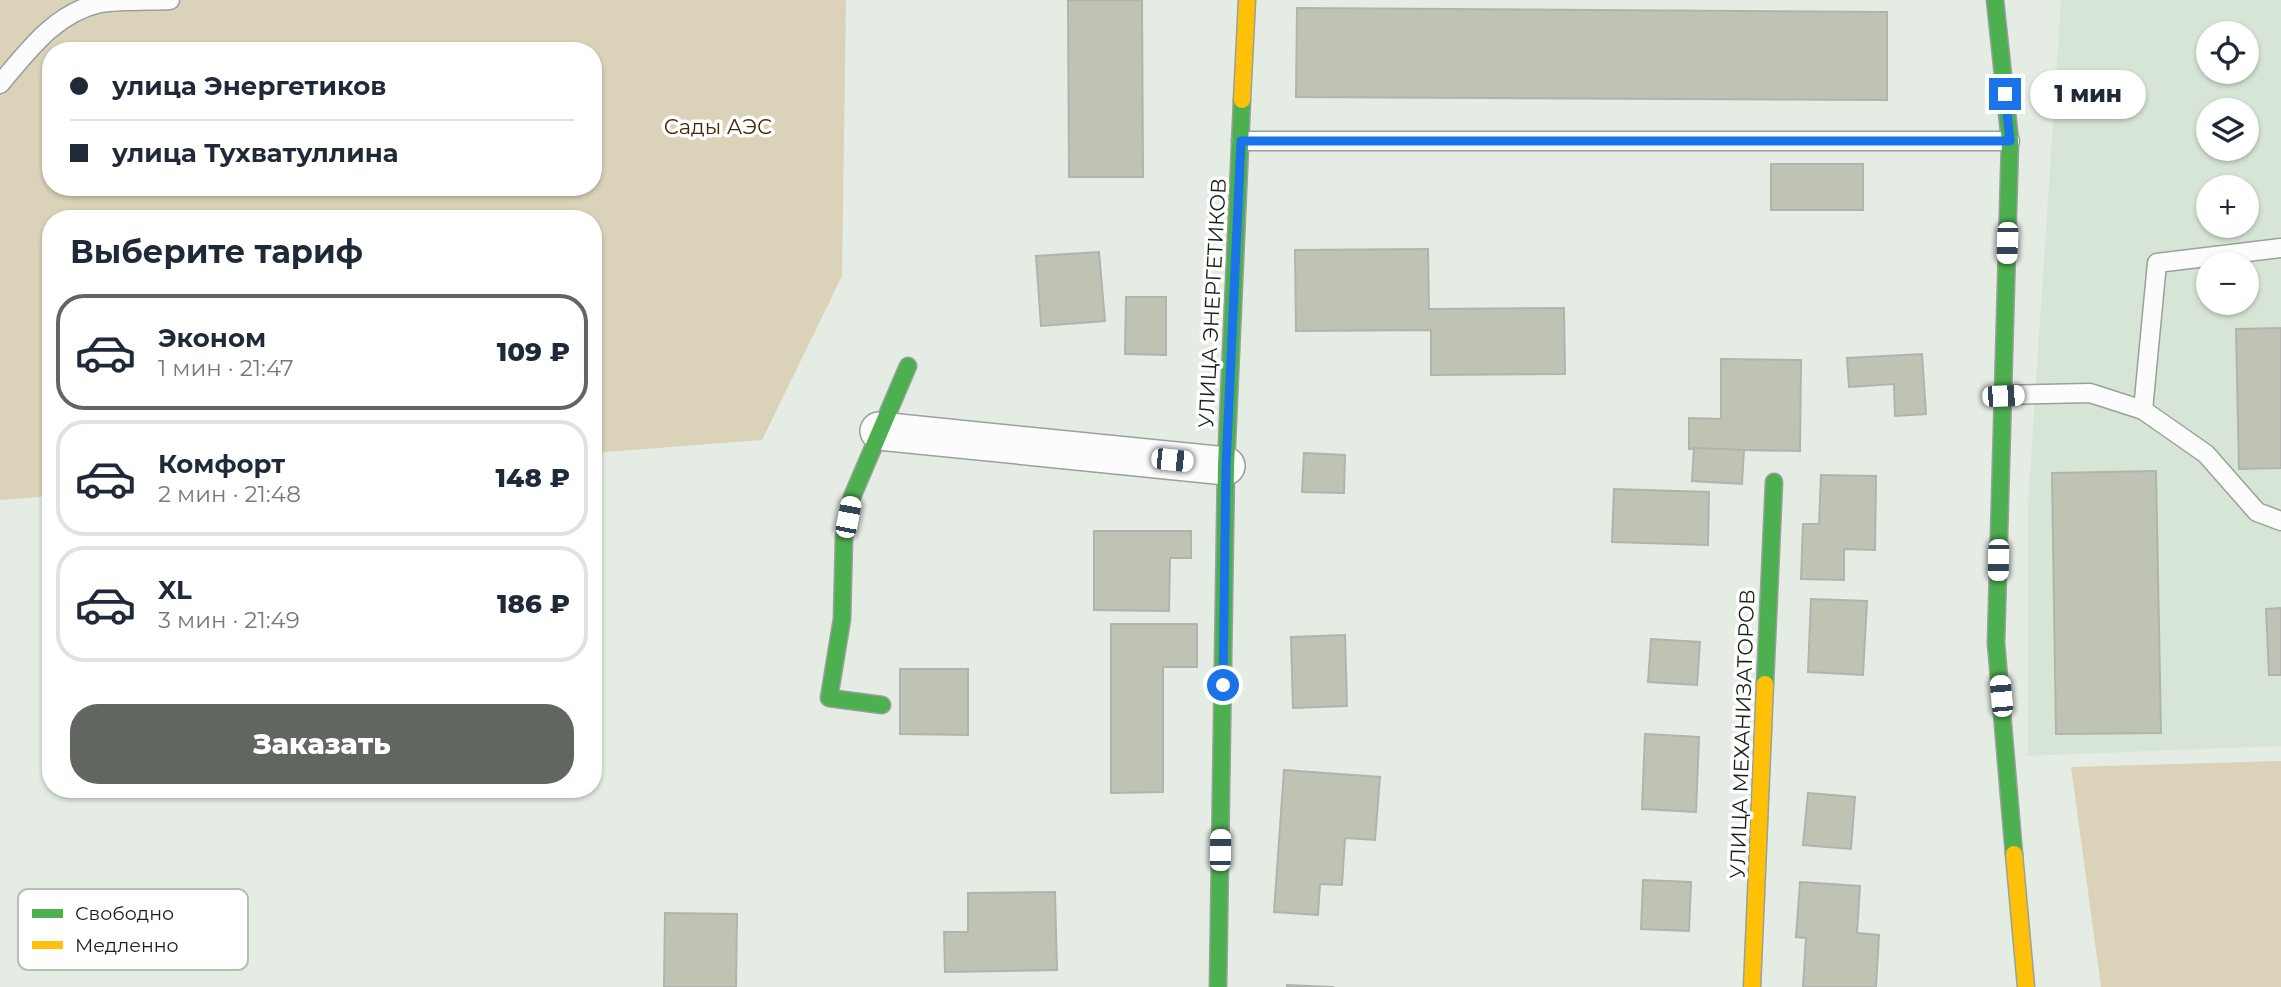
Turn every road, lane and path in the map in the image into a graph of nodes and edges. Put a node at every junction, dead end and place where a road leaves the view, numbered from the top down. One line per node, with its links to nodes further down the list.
1 (170, 0): 4 (lane)
2 (1247, 0): 5 (street, УЛИЦА ЭНЕРГЕТИКОВ)
3 (1995, 0): 6 (street)
4 (0, 84)
5 (1241, 141): 6 (lane); 12 (street, УЛИЦА ЭНЕРГЕТИКОВ)
6 (2010, 141): 9 (street)
7 (2281, 248): 10 (lane)
8 (908, 366): 11 (street)
9 (2003, 396): 10 (lane); 18 (street)
10 (2143, 410): 14 (lane)
11 (879, 431): 12 (street); 15 (street)
12 (1226, 466): 16 (street, УЛИЦА ЭНЕРГЕТИКОВ)
13 (1774, 482): 17 (street, УЛИЦА МЕХАНИЗАТОРОВ)
14 (2281, 521)
15 (882, 705)
16 (1218, 987)
17 (1752, 987)
18 (2026, 987)

